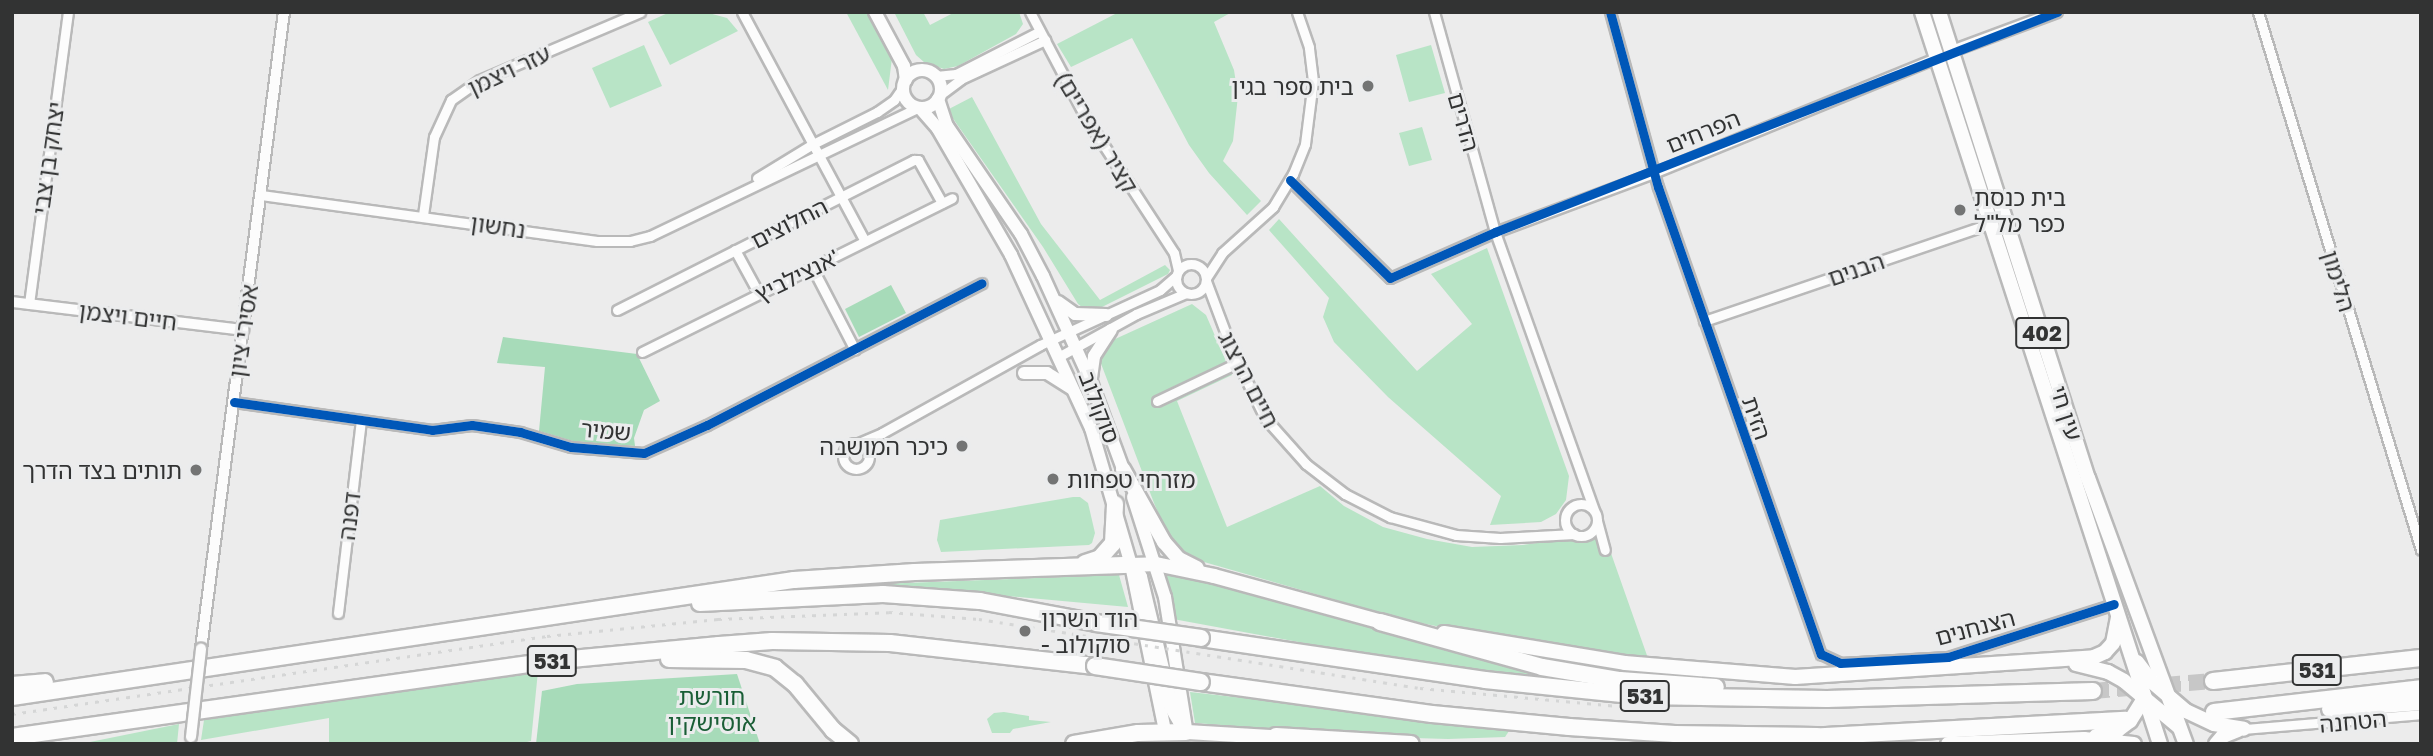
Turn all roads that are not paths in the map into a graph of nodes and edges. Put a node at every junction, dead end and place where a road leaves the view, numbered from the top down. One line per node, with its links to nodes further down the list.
1 (68, 12): 48 (street, יצחק בן צבי)
2 (284, 12): 27 (street, אסירי ציון)
3 (640, 12): 32 (street, עזר ויצמן)
4 (875, 12): 20 (main road)
5 (885, 12): 19 (main road)
6 (1030, 12): 15 (street, קציר (אפריים))
7 (1297, 12): 26 (street)
8 (1434, 12): 34 (street, הדרים)
9 (1610, 12): 25 (street, הזית)
10 (1922, 12): 18 (main road, עין חי / 402)
11 (1939, 12): 17 (main road, עין חי / 402)
12 (2057, 12): 17 (street)
13 (2258, 12): 77 (street, הלימון)
14 (742, 15): 23 (street)
15 (1040, 31): 16 (street, קציר (אפריים)); 19 (street)
16 (1045, 40): 21 (street); 36 (street, קציר (אפריים))
17 (1952, 51): 18 (street, הפרחים); 33 (main road, עין חי / 402)
18 (1936, 57): 25 (street, הפרחים); 33 (main road, עין חי / 402)
19 (930, 73): 20 (main road); 21 (main road)
20 (904, 83): 22 (main road); 23 (street, נחשון)
21 (939, 97): 22 (main road); 46 (main road, סוקולוב)
22 (919, 108): 24 (street, נחשון); 56 (main road, סוקולוב)
23 (813, 144): 24 (street); 28 (street, נחשון)
24 (819, 155): 28 (street, נחשון); 29 (street)
25 (1656, 172): 34 (street, הפרחים); 52 (street, הזית)
26 (1290, 180): 34 (street, הפרחים); 38 (street)
27 (261, 195): 32 (street, נחשון); 53 (street, אסירי ציון)
28 (726, 197): 32 (street, נחשון)
29 (841, 197): 31 (street, החלוצים); 35 (street); 37 (street, החלוצים)
30 (952, 198): 31 (street, אנצילביץ')
31 (942, 203): 35 (street, אנצילביץ')
32 (423, 215)
33 (2000, 220): 52 (street, הבנים); 82 (main road, עין חי / 402); 87 (main road, עין חי / 402)
34 (1495, 232): 70 (street)
35 (865, 241): 40 (street, אנצילביץ')
36 (1170, 248): 39 (street, קציר (אפריים)); 41 (street, קציר (אפריים))
37 (735, 250): 45 (street); 49 (street, החלוצים)
38 (1222, 253): 39 (street); 42 (street)
39 (1193, 264): 41 (street); 42 (street)
40 (812, 268): 45 (street, אנצילביץ'); 58 (street)
41 (1177, 274): 44 (street); 51 (street)
42 (1206, 279): 44 (street); 50 (street, חיים הרצוג)
43 (982, 283): 58 (street, שמיר)
44 (1189, 293): 50 (street); 54 (street)
45 (759, 294): 59 (street, אנצילביץ')
46 (1055, 300): 51 (main road); 55 (main road, סוקולוב)
47 (12, 302): 48 (street, חיים ויצמן)
48 (29, 304): 53 (street, חיים ויצמן)
49 (617, 310)
50 (1217, 313): 61 (street, חיים הרצוג)
51 (1106, 315): 55 (street)
52 (1704, 321): 91 (street, הזית)
53 (243, 330): 66 (street, אסירי ציון)
54 (1111, 330): 57 (street); 63 (main road)
55 (1069, 331): 56 (street); 57 (main road, סוקולוב)
56 (1052, 339): 60 (main road, סוקולוב); 68 (street)
57 (1077, 348): 60 (street); 63 (main road, סוקולוב)
58 (855, 350): 67 (street, שמיר)
59 (642, 352)
60 (1060, 356): 64 (main road, סוקולוב)
61 (1237, 363): 65 (street); 75 (street, חיים הרצוג)
62 (1024, 373): 64 (main road)
63 (1091, 382): 69 (main road, סוקולוב)
64 (1075, 392): 71 (main road, סוקולוב)
65 (1157, 401)
66 (234, 402): 67 (street, שמיר); 114 (street, אסירי ציון, bridge)
67 (361, 420): 83 (street, דפנה)
68 (859, 443)
69 (1123, 469): 78 (main road, סוקולוב); 81 (main road)
70 (1580, 472): 72 (street); 73 (street)
71 (1115, 504): 79 (main road, סוקולוב); 80 (highway)
72 (1594, 510): 73 (street); 74 (street)
73 (1569, 512): 75 (street); 76 (street)
74 (1597, 521): 76 (street); 76 (street, חיים הרצוג)
75 (1543, 535): 76 (street, חיים הרצוג)
76 (1578, 535)
77 (2421, 550)
78 (1156, 564): 79 (main road); 81 (main road); 112 (main road, סוקולוב)
79 (1131, 565): 80 (highway); 112 (main road); 115 (main road, סוקולוב)
80 (1069, 568): 84 (highway)
81 (1214, 576): 85 (main road)
82 (2116, 610): 86 (main road, עין חי / 402); 90 (main road); 91 (street, הצנחנים)
83 (338, 613)
84 (545, 619): 85 (highway, 531, bridge); 92 (highway, 531)
85 (1380, 622): 90 (main road)
86 (2129, 652): 94 (main road); 98 (main road, 402)
87 (2153, 658): 94 (main road); 99 (main road, 402)
88 (2421, 658): 93 (highway, 531)
89 (568, 659): 104 (highway, 531); 108 (highway, 531, bridge); 117 (highway)
90 (2055, 661): 98 (main road)
91 (1840, 663)
92 (211, 668): 95 (highway); 97 (highway, 531)
93 (2213, 681)
94 (2152, 682): 98 (main road); 99 (main road)
95 (12, 685)
96 (2421, 688): 101 (highway, 531)
97 (12, 697)
98 (2145, 697): 111 (main road); 113 (main road); 125 (main road, 402)
99 (2169, 698): 106 (main road); 111 (main road, 402)
100 (2421, 702): 101 (highway)
101 (2241, 709): 102 (highway, 531)
102 (2214, 712)
103 (2421, 714): 106 (street, הטחנה)
104 (173, 715): 109 (highway, 531); 116 (highway)
105 (2126, 720): 108 (highway, 531)
106 (2244, 729): 126 (main road)
107 (1234, 734): 110 (main road); 112 (main road); 119 (main road)
108 (1817, 736): 122 (highway)
109 (12, 737)
110 (1276, 737): 120 (main road); 121 (highway)
111 (2184, 737)
112 (1187, 738): 115 (highway)
113 (2084, 739): 123 (main road); 124 (main road)
114 (190, 740)
115 (1164, 740): 118 (highway)
116 (22, 744)
117 (850, 744)
118 (1074, 744)
119 (1210, 744)
120 (1348, 744)
121 (1412, 744)
122 (1677, 744)
123 (1948, 744)
124 (2134, 744)
125 (2160, 744)
126 (2216, 744)

